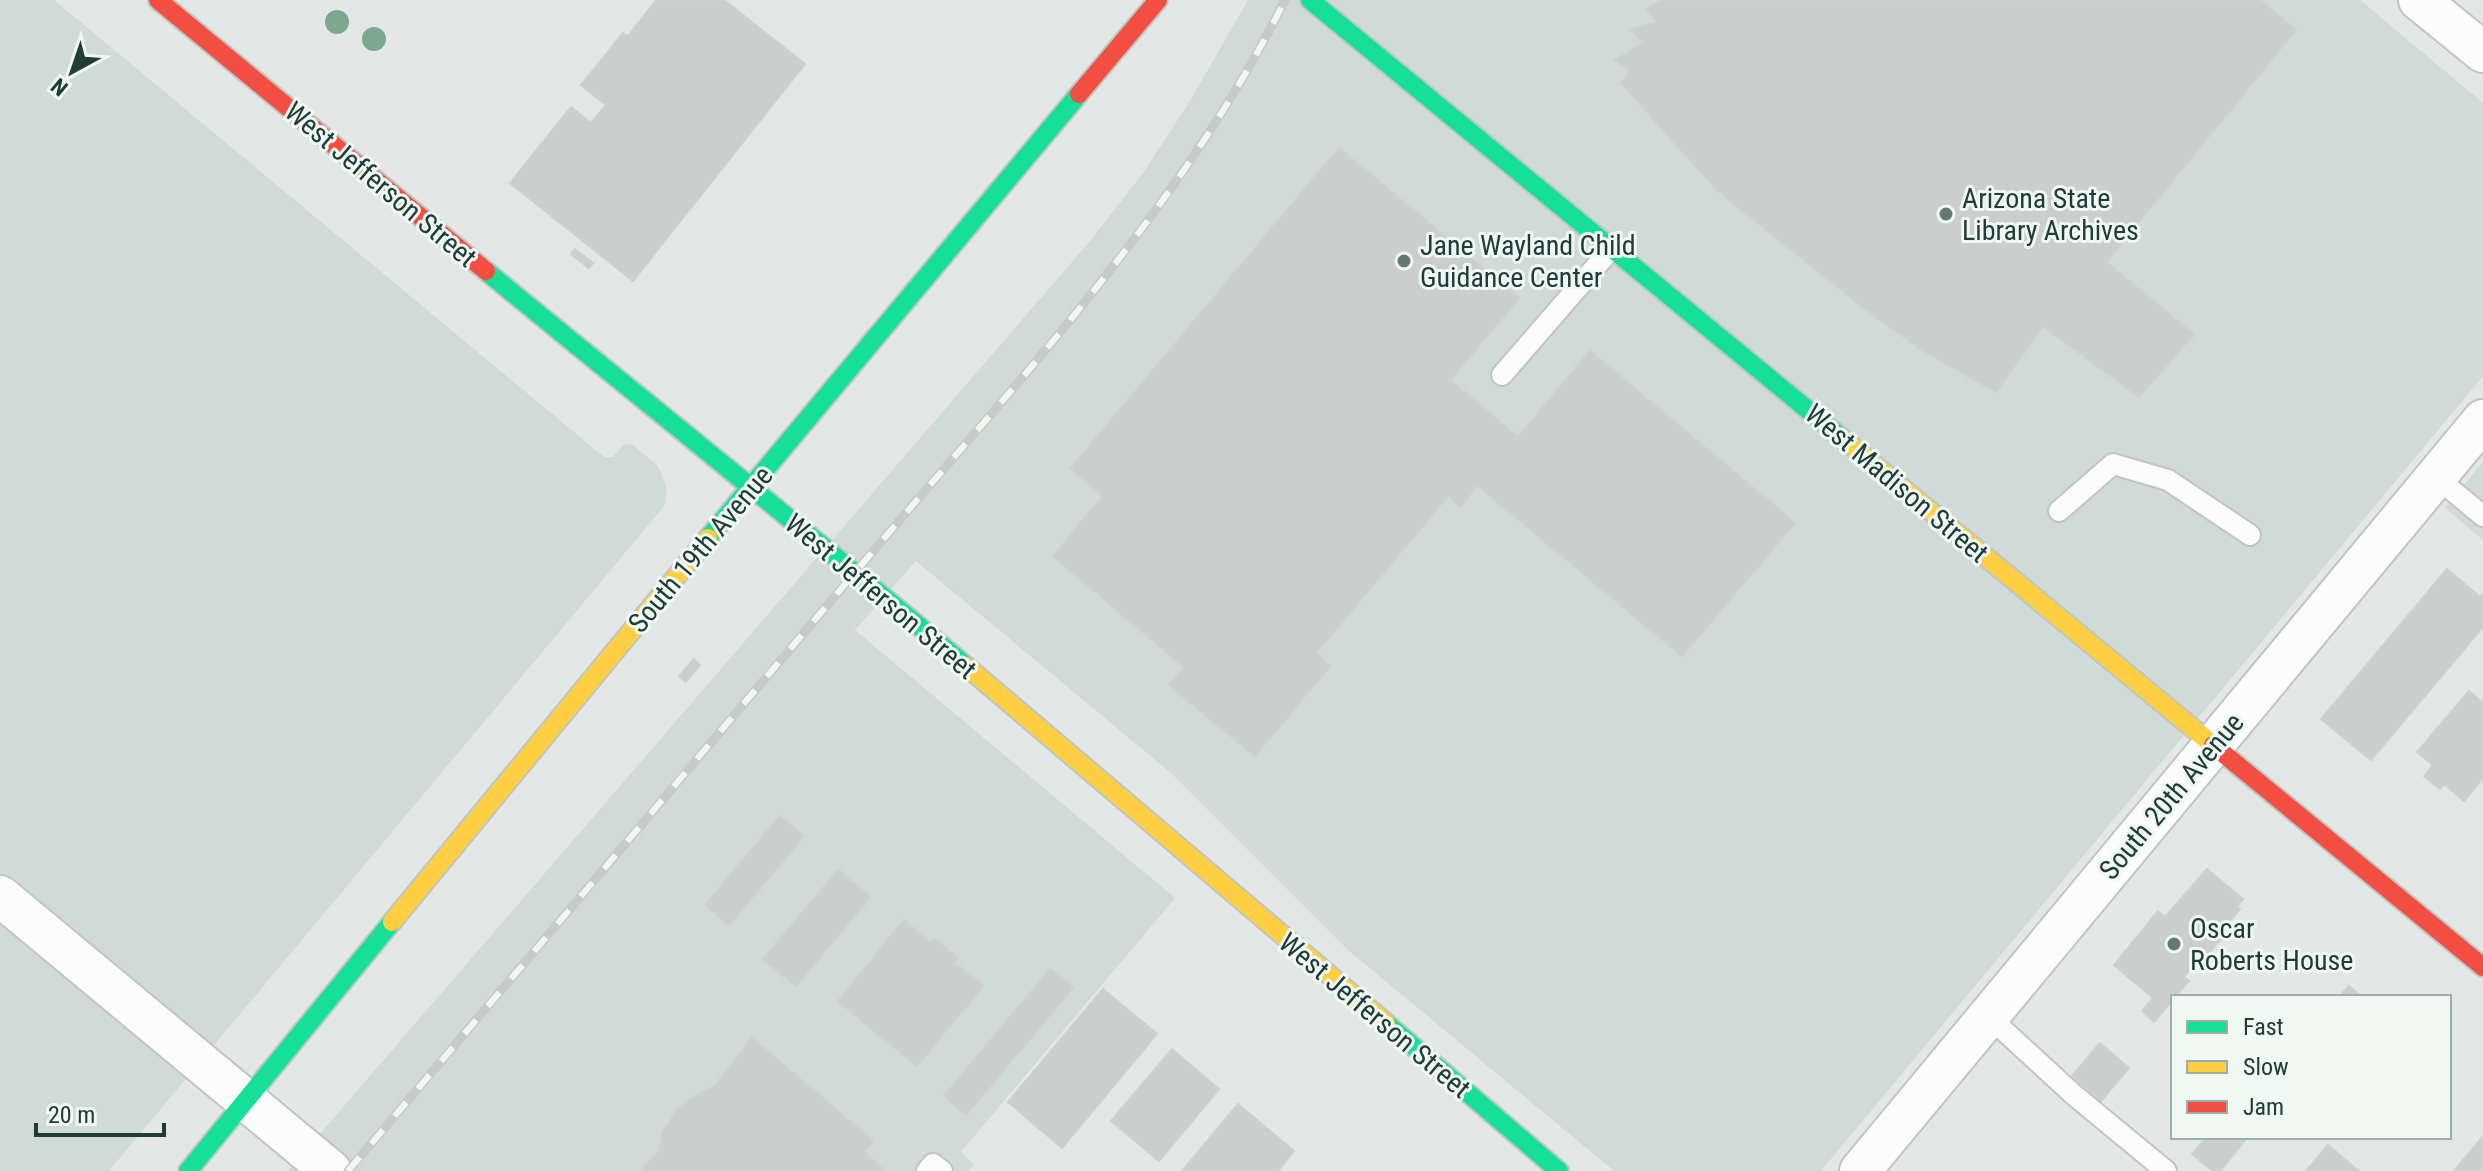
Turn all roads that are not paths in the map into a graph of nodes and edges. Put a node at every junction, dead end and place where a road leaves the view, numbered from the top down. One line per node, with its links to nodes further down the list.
1 (158, 0): 10 (street, West Jefferson Street)
2 (1158, 0): 10 (street, South 19th Avenue)
3 (1310, 0): 6 (street, West Madison Street)
4 (2419, 0): 5 (street)
5 (2483, 52)
6 (1612, 248): 7 (lane); 14 (street, West Madison Street)
7 (1502, 375)
8 (2483, 420): 9 (street, South 20th Avenue)
9 (2436, 477): 12 (lane); 14 (street, South 20th Avenue)
10 (749, 488): 18 (street, South 19th Avenue); 23 (street, West Jefferson Street)
11 (2059, 511): 13 (lane)
12 (2483, 516)
13 (2250, 535)
14 (2214, 745): 16 (street, West Madison Street); 17 (street, South 20th Avenue)
15 (0, 896): 18 (street)
16 (2483, 967)
17 (1988, 1016): 24 (street, South 20th Avenue); 25 (lane)
18 (247, 1102): 19 (street, South 19th Avenue); 20 (street)
19 (188, 1171)
20 (331, 1171)
21 (927, 1171): 22 (lane)
22 (942, 1171)
23 (1559, 1171)
24 (1860, 1171)
25 (2166, 1171)

